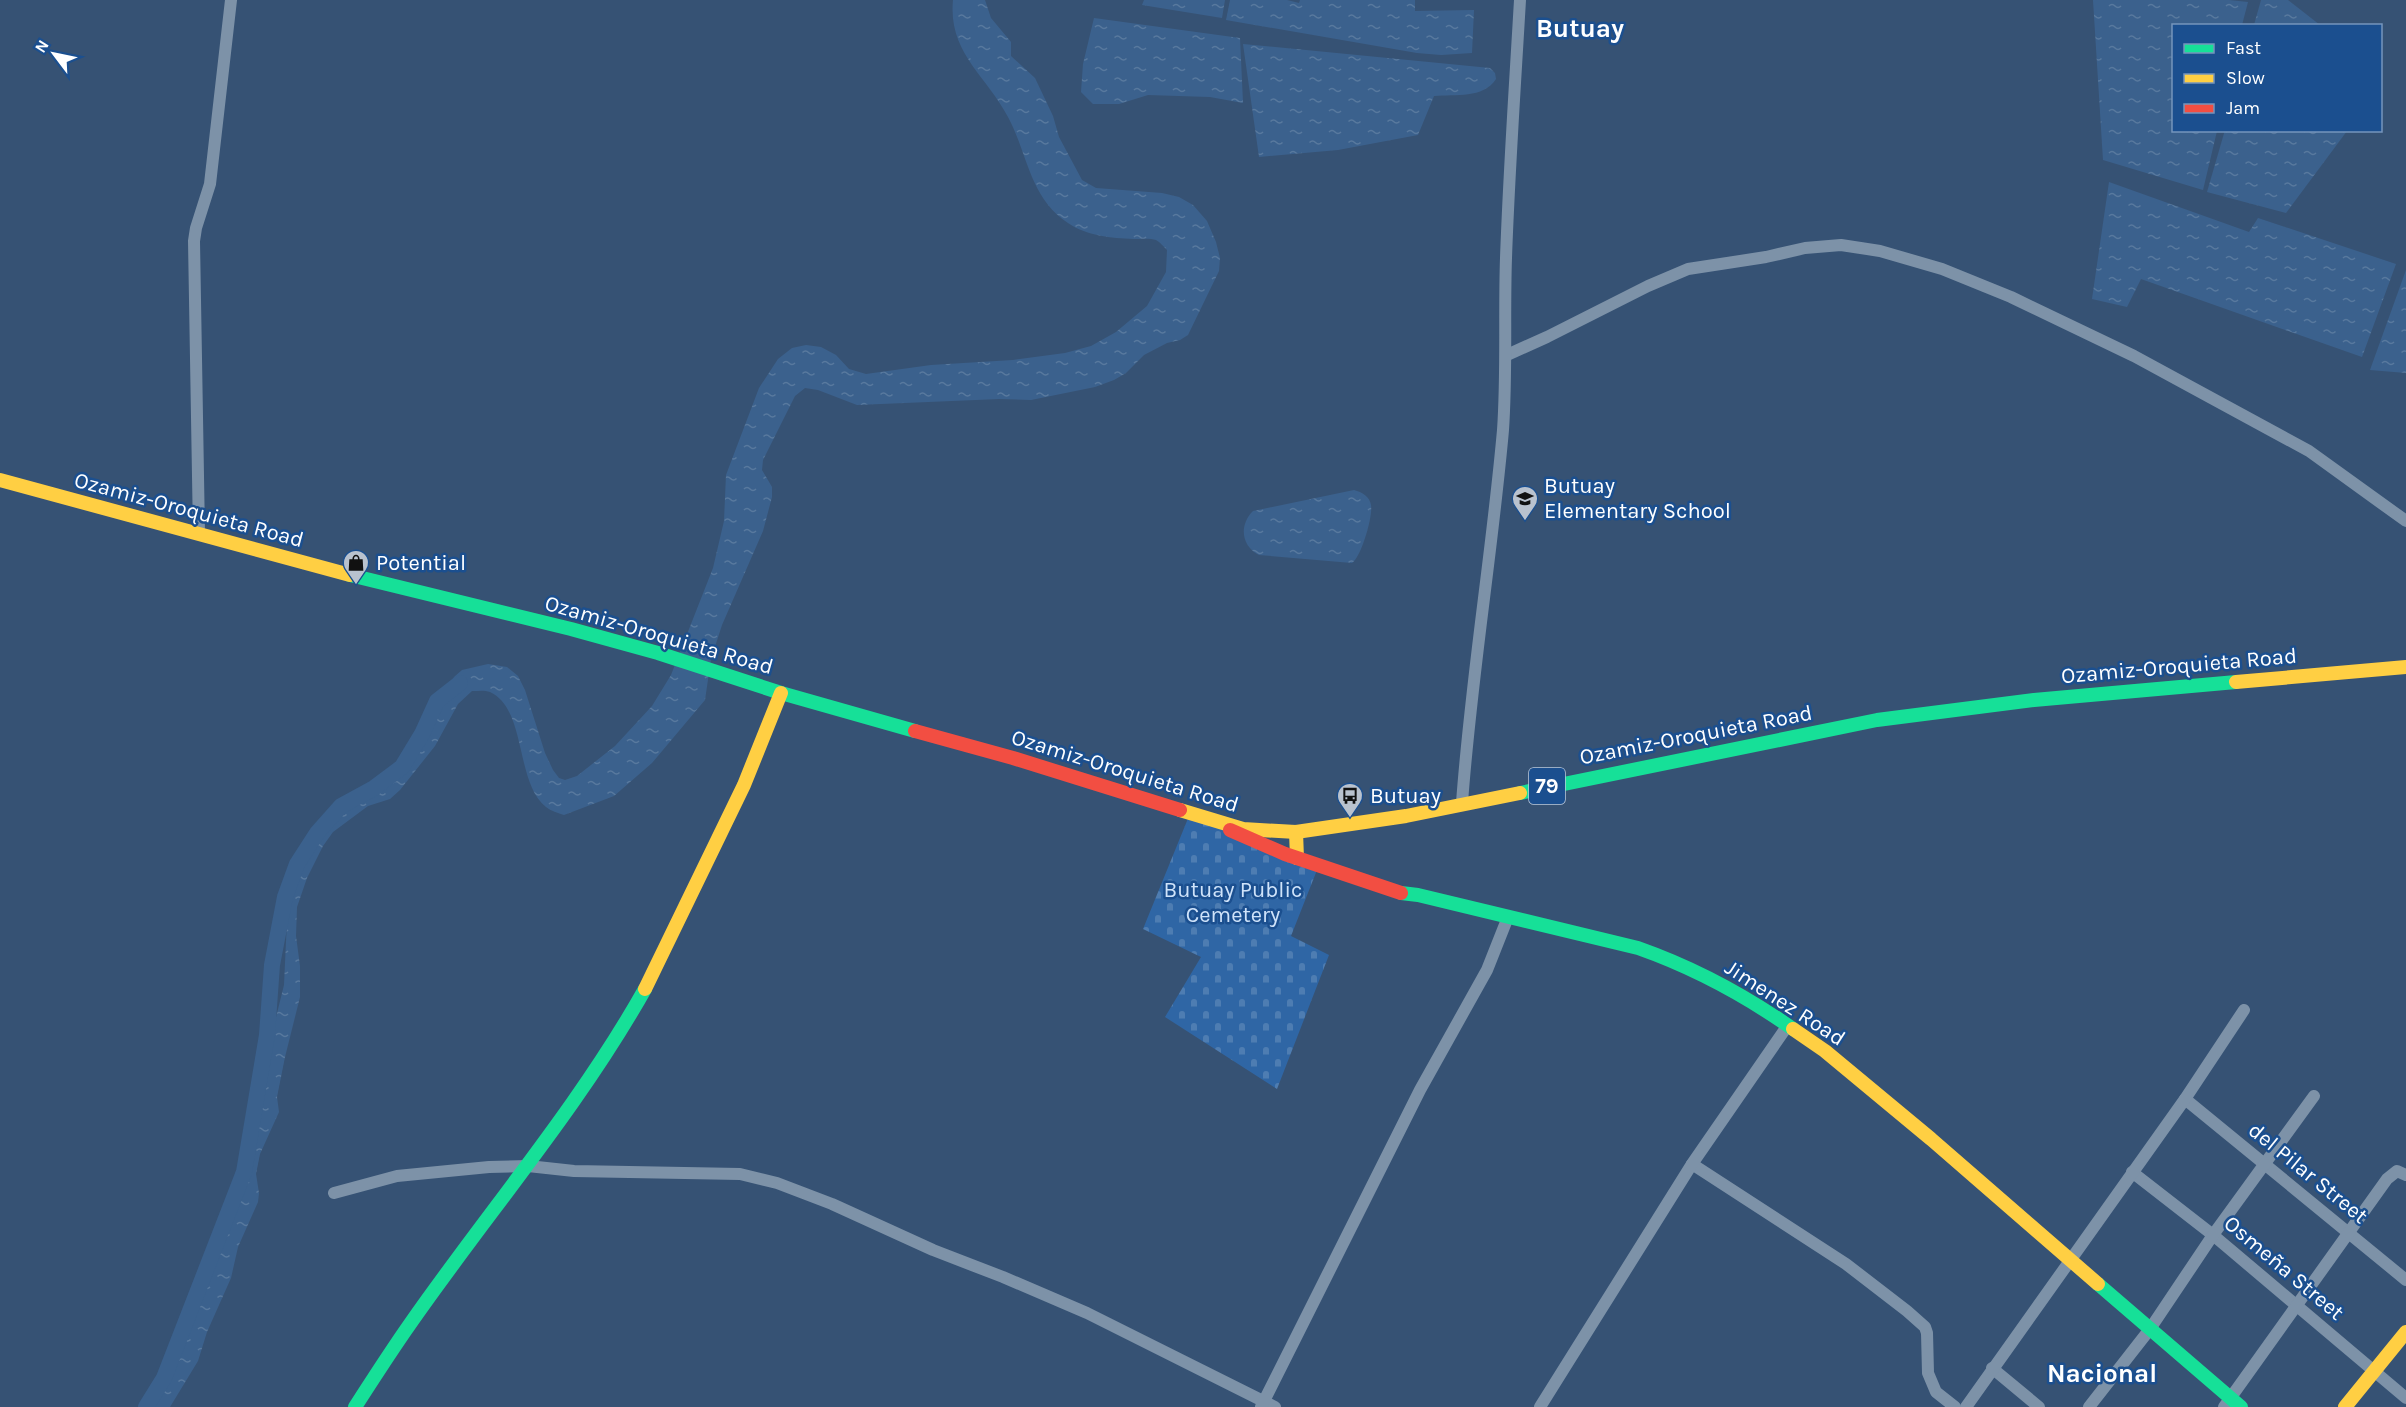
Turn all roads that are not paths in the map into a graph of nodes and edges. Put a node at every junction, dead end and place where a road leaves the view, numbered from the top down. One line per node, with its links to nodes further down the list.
1 (231, 0): 6 (street)
2 (1520, 0): 3 (street)
3 (1507, 355): 5 (street); 9 (street)
4 (0, 480): 6 (main road, Ozamiz-Oroquieta Road / 79)
5 (2406, 521)
6 (199, 534): 8 (main road, Ozamiz-Oroquieta Road / 79)
7 (2406, 667): 9 (main road, Ozamiz-Oroquieta Road / 79)
8 (781, 693): 10 (main road, Ozamiz-Oroquieta Road / 79); 21 (main road)
9 (1462, 803): 12 (main road, Ozamiz-Oroquieta Road / 79)
10 (1208, 820): 11 (main road, Ozamiz-Oroquieta Road / 79); 13 (main road, Jimenez Road)
11 (1243, 829): 12 (main road, Ozamiz-Oroquieta Road / 79); 13 (main road, Jimenez Road)
12 (1296, 832): 13 (main road)
13 (1297, 854): 14 (main road, Jimenez Road)
14 (1508, 917): 16 (main road, Jimenez Road); 36 (street)
15 (2244, 1010): 18 (street)
16 (1788, 1025): 19 (street); 27 (main road, Jimenez Road)
17 (2314, 1096): 20 (street)
18 (2185, 1099): 20 (street, del Pilar Street); 22 (street)
19 (1692, 1164): 38 (street); 39 (street)
20 (2263, 1164): 25 (street, del Pilar Street); 26 (street)
21 (528, 1166): 24 (street); 36 (street); 37 (main road)
22 (2132, 1172): 26 (street, Osmeña Street); 27 (street)
23 (2402, 1173): 25 (street)
24 (334, 1193)
25 (2348, 1233): 28 (street, del Pilar Street); 29 (street)
26 (2212, 1235): 29 (street, Osmeña Street); 30 (street)
27 (2069, 1260): 30 (main road, Jimenez Road); 32 (street)
28 (2406, 1280)
29 (2296, 1305): 33 (street, Osmeña Street); 35 (street)
30 (2150, 1329): 35 (main road, Jimenez Road); 42 (street)
31 (2406, 1332): 33 (main road)
32 (1992, 1368): 40 (street); 41 (street)
33 (2375, 1371): 34 (street, Osmeña Street); 43 (main road)
34 (2406, 1398)
35 (2232, 1404)
36 (1266, 1405)
37 (355, 1407)
38 (1540, 1407)
39 (1955, 1407)
40 (1966, 1407)
41 (2039, 1407)
42 (2089, 1407)
43 (2345, 1407)

